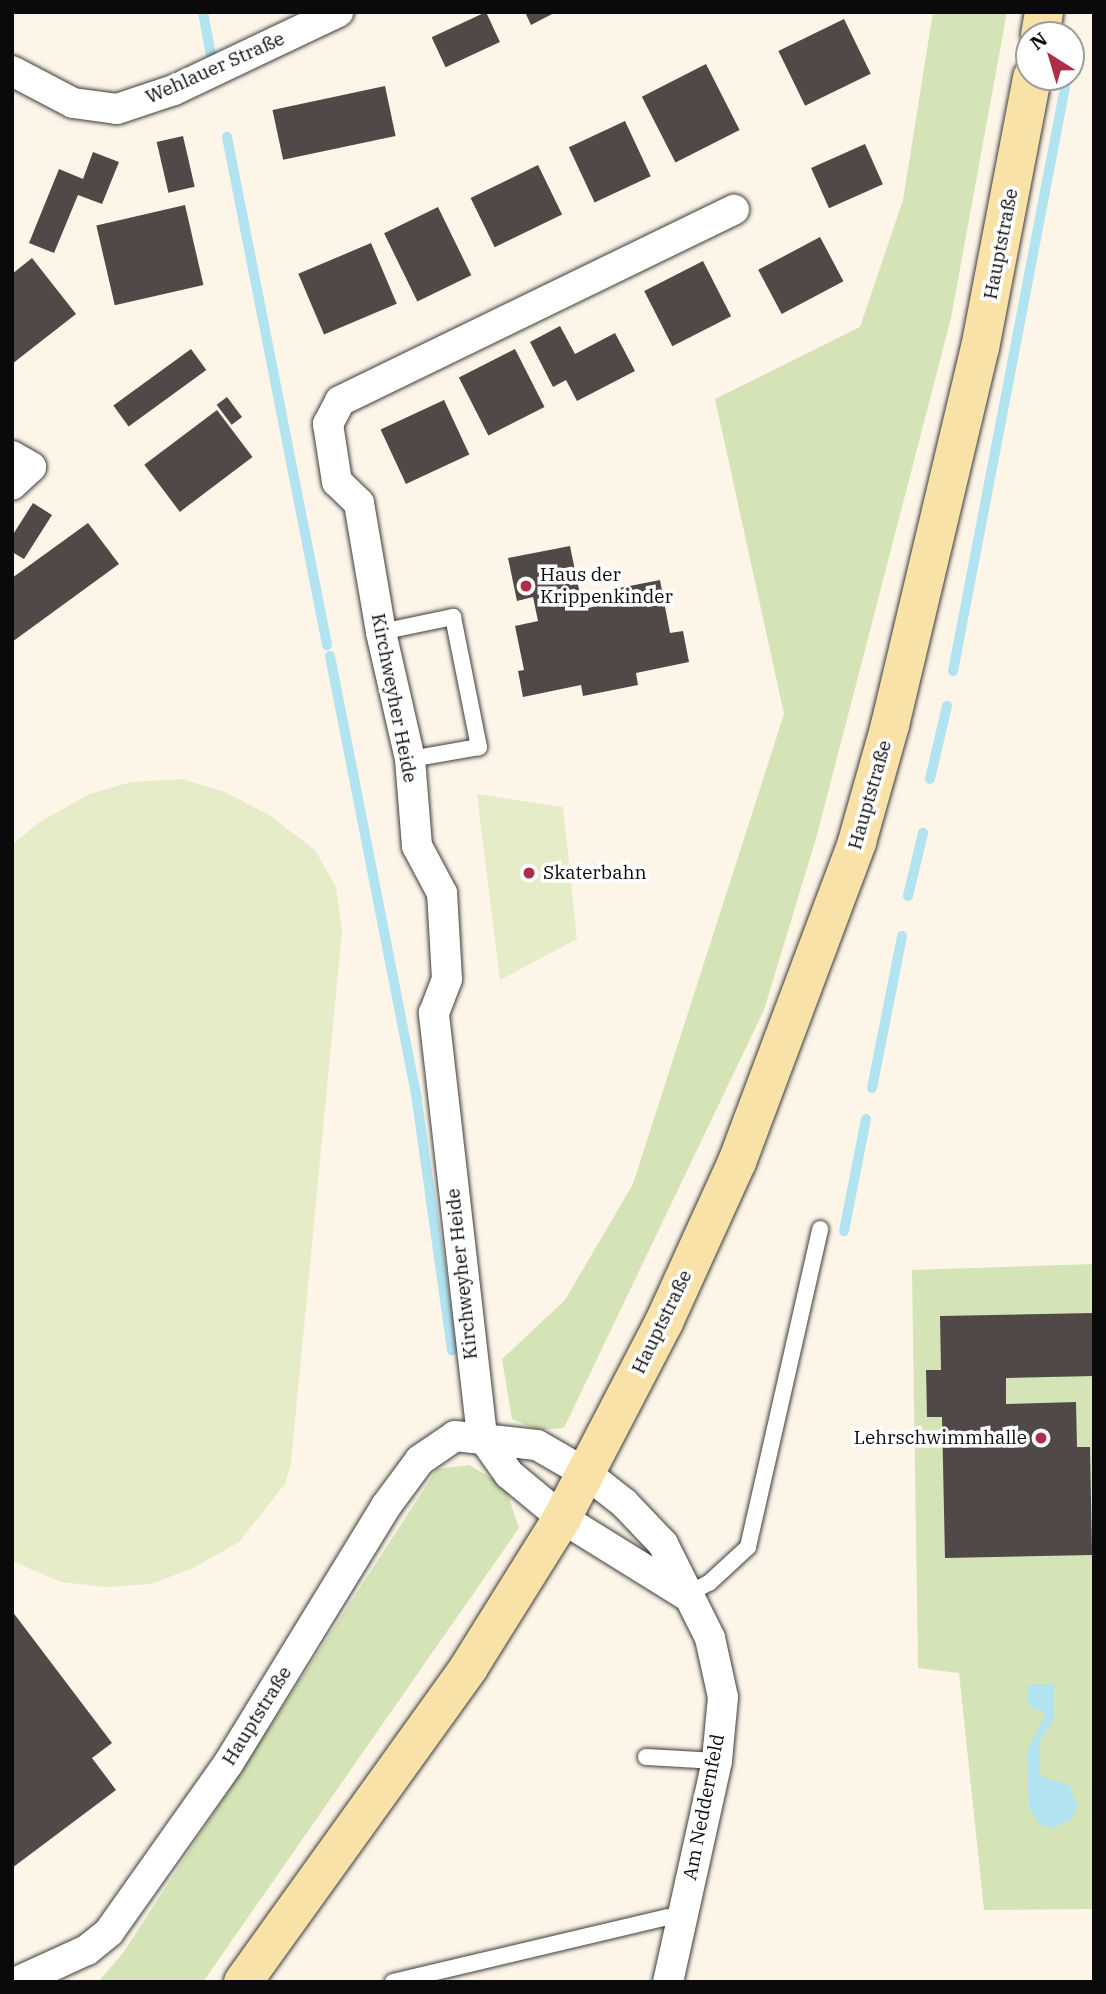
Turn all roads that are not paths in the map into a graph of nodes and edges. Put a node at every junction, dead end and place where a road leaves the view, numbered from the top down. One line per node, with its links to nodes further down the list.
1 (338, 12): 2 (street, Wehlauer Straße)
2 (12, 71)
3 (1029, 91): 11 (main road, Hauptstraße)
4 (734, 210): 7 (street, Kirchweyher Heide)
5 (12, 456): 6 (street)
6 (12, 485)
7 (381, 635): 8 (street, Kirchweyher Heide); 8 (lane)
8 (410, 759): 10 (street, Kirchweyher Heide)
9 (820, 1229): 13 (lane)
10 (482, 1436): 11 (street, Hauptstraße); 12 (street); 17 (street, Hauptstraße)
11 (587, 1474): 12 (main road, Hauptstraße); 13 (street, Am Neddernfeld)
12 (562, 1518): 13 (street, Am Neddernfeld); 20 (main road, Hauptstraße)
13 (686, 1595): 15 (street, Am Neddernfeld)
14 (646, 1757): 15 (lane)
15 (717, 1761): 22 (street, Am Neddernfeld)
16 (667, 1917): 21 (lane)
17 (87, 1950): 18 (street, Hauptstraße); 19 (street, Hauptstraße)
18 (17, 1982)
19 (68, 1982)
20 (243, 1982)
21 (393, 1982)
22 (668, 1982)

